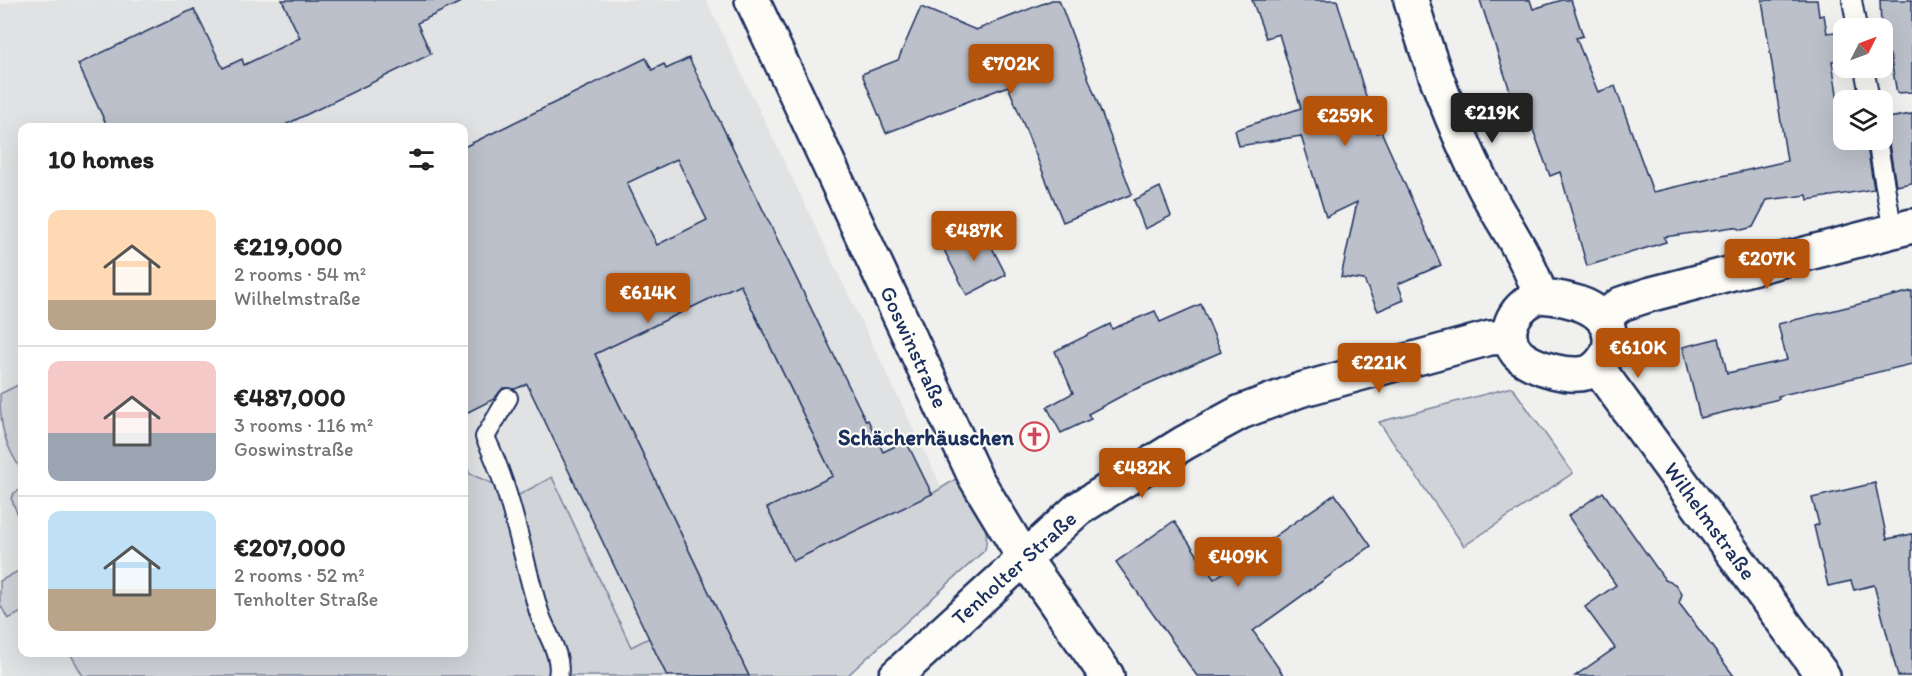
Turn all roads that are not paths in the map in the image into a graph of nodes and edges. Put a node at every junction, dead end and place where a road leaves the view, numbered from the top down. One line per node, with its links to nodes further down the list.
1 (752, 0): 12 (street, Goswinstraße)
2 (1411, 0): 7 (street)
3 (1852, 0): 4 (lane)
4 (1855, 18)
5 (1880, 150): 6 (lane)
6 (1902, 229): 8 (street)
7 (1540, 296): 8 (street); 9 (street)
8 (1603, 318): 10 (street)
9 (1510, 337): 10 (street); 12 (street, Tenholter Straße)
10 (1597, 367): 16 (street, Wilhelmstraße)
11 (508, 398): 13 (lane)
12 (1024, 558): 14 (street, Tenholter Straße); 15 (street, Goswinstraße)
13 (558, 676)
14 (896, 676)
15 (1107, 676)
16 (1823, 676)

